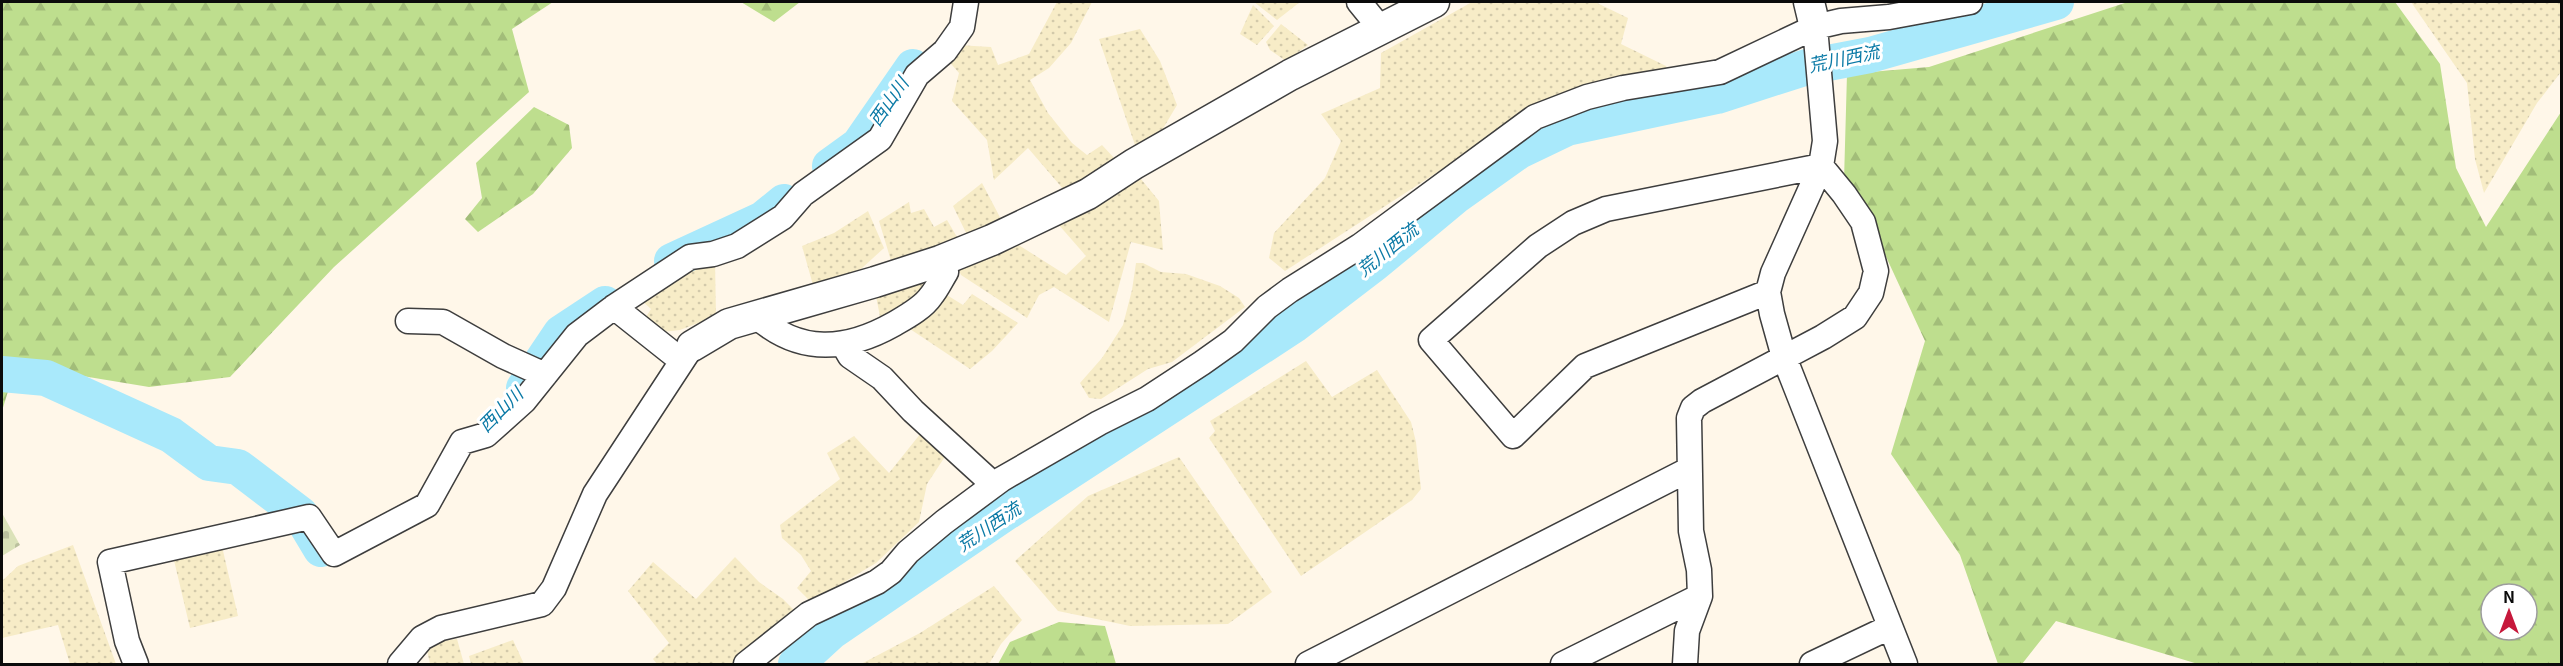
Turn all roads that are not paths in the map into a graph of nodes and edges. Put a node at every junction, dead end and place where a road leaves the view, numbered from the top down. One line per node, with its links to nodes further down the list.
1 (966, 2): 10 (street)
2 (1359, 2): 6 (street)
3 (1434, 2): 6 (street)
4 (1970, 2): 5 (street)
5 (1813, 21): 7 (street); 18 (street)
6 (1381, 29): 8 (street)
7 (1821, 166): 9 (street); 9 (street); 15 (street)
8 (940, 261): 11 (street); 13 (street)
9 (1768, 292): 15 (street)
10 (614, 307): 14 (street); 16 (street)
11 (756, 316): 13 (street); 14 (street)
12 (408, 321): 16 (street)
13 (843, 344): 18 (street)
14 (687, 354): 22 (street)
15 (1784, 357): 17 (street); 20 (street)
16 (545, 375): 21 (street)
17 (1688, 470): 19 (street); 24 (street)
18 (994, 484): 23 (street)
19 (1700, 596): 25 (street); 26 (street)
20 (1890, 627): 27 (street); 28 (street)
21 (136, 664)
22 (400, 664)
23 (746, 664)
24 (1308, 664)
25 (1563, 664)
26 (1685, 664)
27 (1812, 664)
28 (1905, 664)

